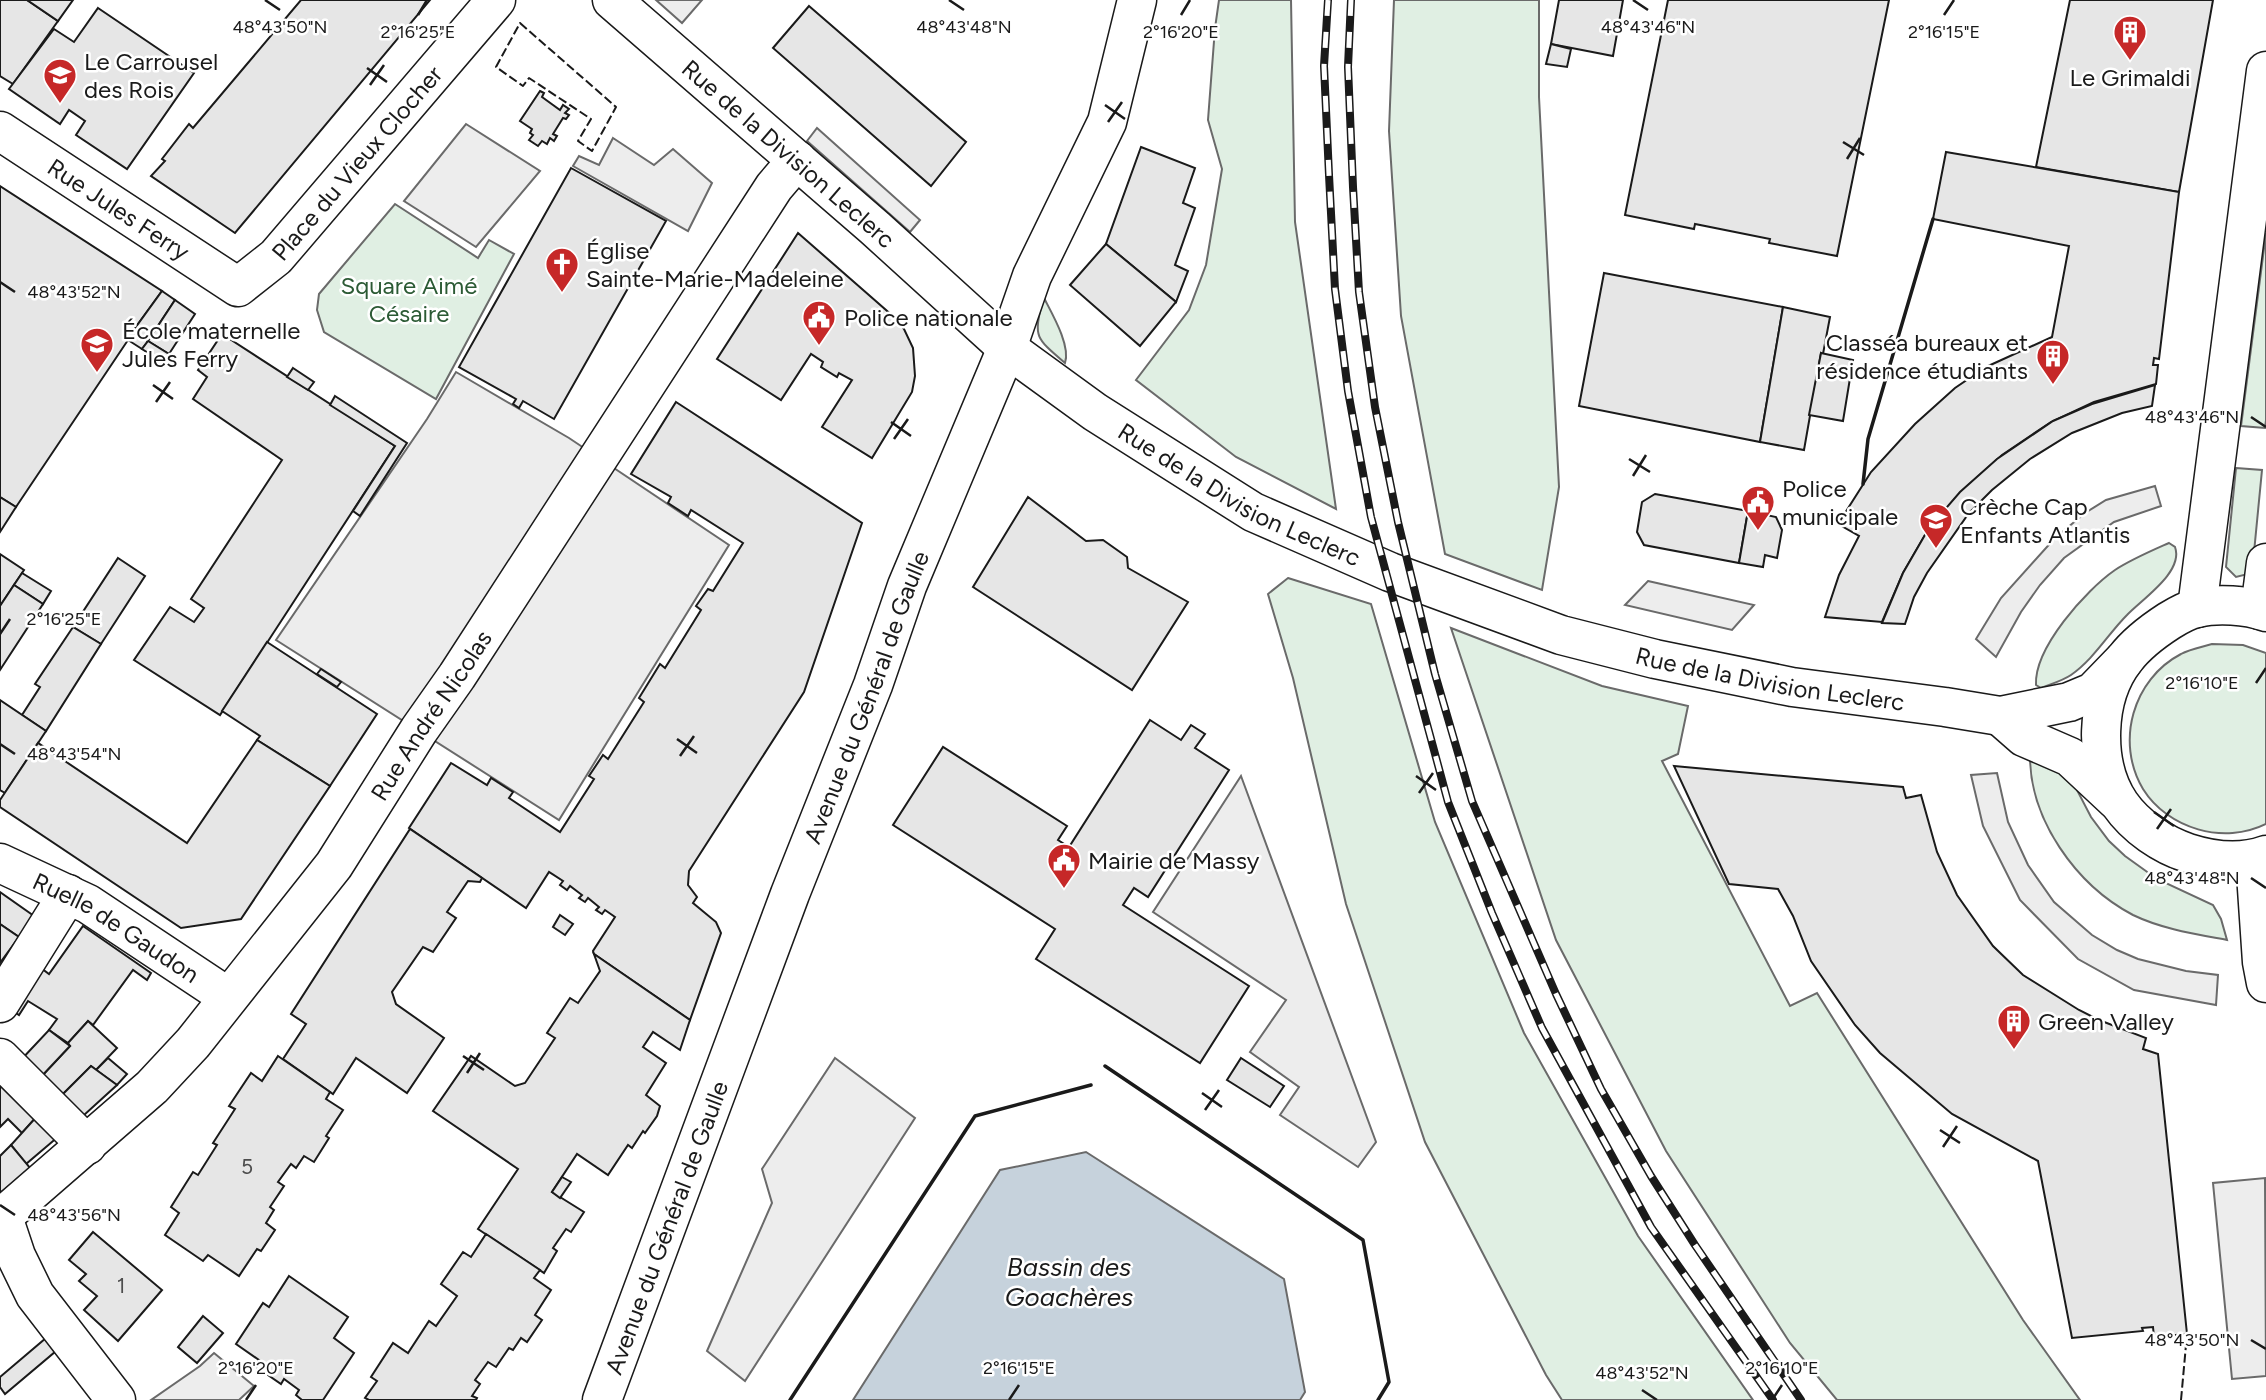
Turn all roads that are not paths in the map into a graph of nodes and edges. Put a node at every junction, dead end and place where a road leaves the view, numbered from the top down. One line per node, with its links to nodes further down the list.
1 (496, 0): 7 (street, Place du Vieux Clocher)
2 (612, 0): 6 (street, Rue de la Division Leclerc)
3 (1137, 0): 8 (street, Avenue du Général de Gaulle)
4 (2266, 71): 10 (street)
5 (0, 131): 7 (street, Rue Jules Ferry)
6 (797, 160): 8 (street, Rue de la Division Leclerc); 19 (street, Rue André Nicolas)
7 (238, 287)
8 (1007, 348): 13 (street, Rue de la Division Leclerc); 25 (street, Avenue du Général de Gaulle)
9 (2266, 563): 11 (street)
10 (2197, 608): 11 (street); 12 (street, Rue de la Division Leclerc)
11 (2263, 611)
12 (2123, 660): 13 (street, Rue de la Division Leclerc); 14 (street)
13 (2000, 716): 14 (street)
14 (2120, 804): 15 (street)
15 (2260, 857): 18 (street)
16 (0, 863): 17 (street, Ruelle de Gaudon)
17 (68, 894): 19 (street, Ruelle de Gaudon); 20 (street)
18 (2266, 983)
19 (228, 997): 22 (street, Rue André Nicolas)
20 (0, 1003)
21 (0, 1058): 22 (street)
22 (87, 1145): 23 (street, Rue André Nicolas)
23 (2, 1218): 24 (street)
24 (116, 1400)
25 (602, 1400)

